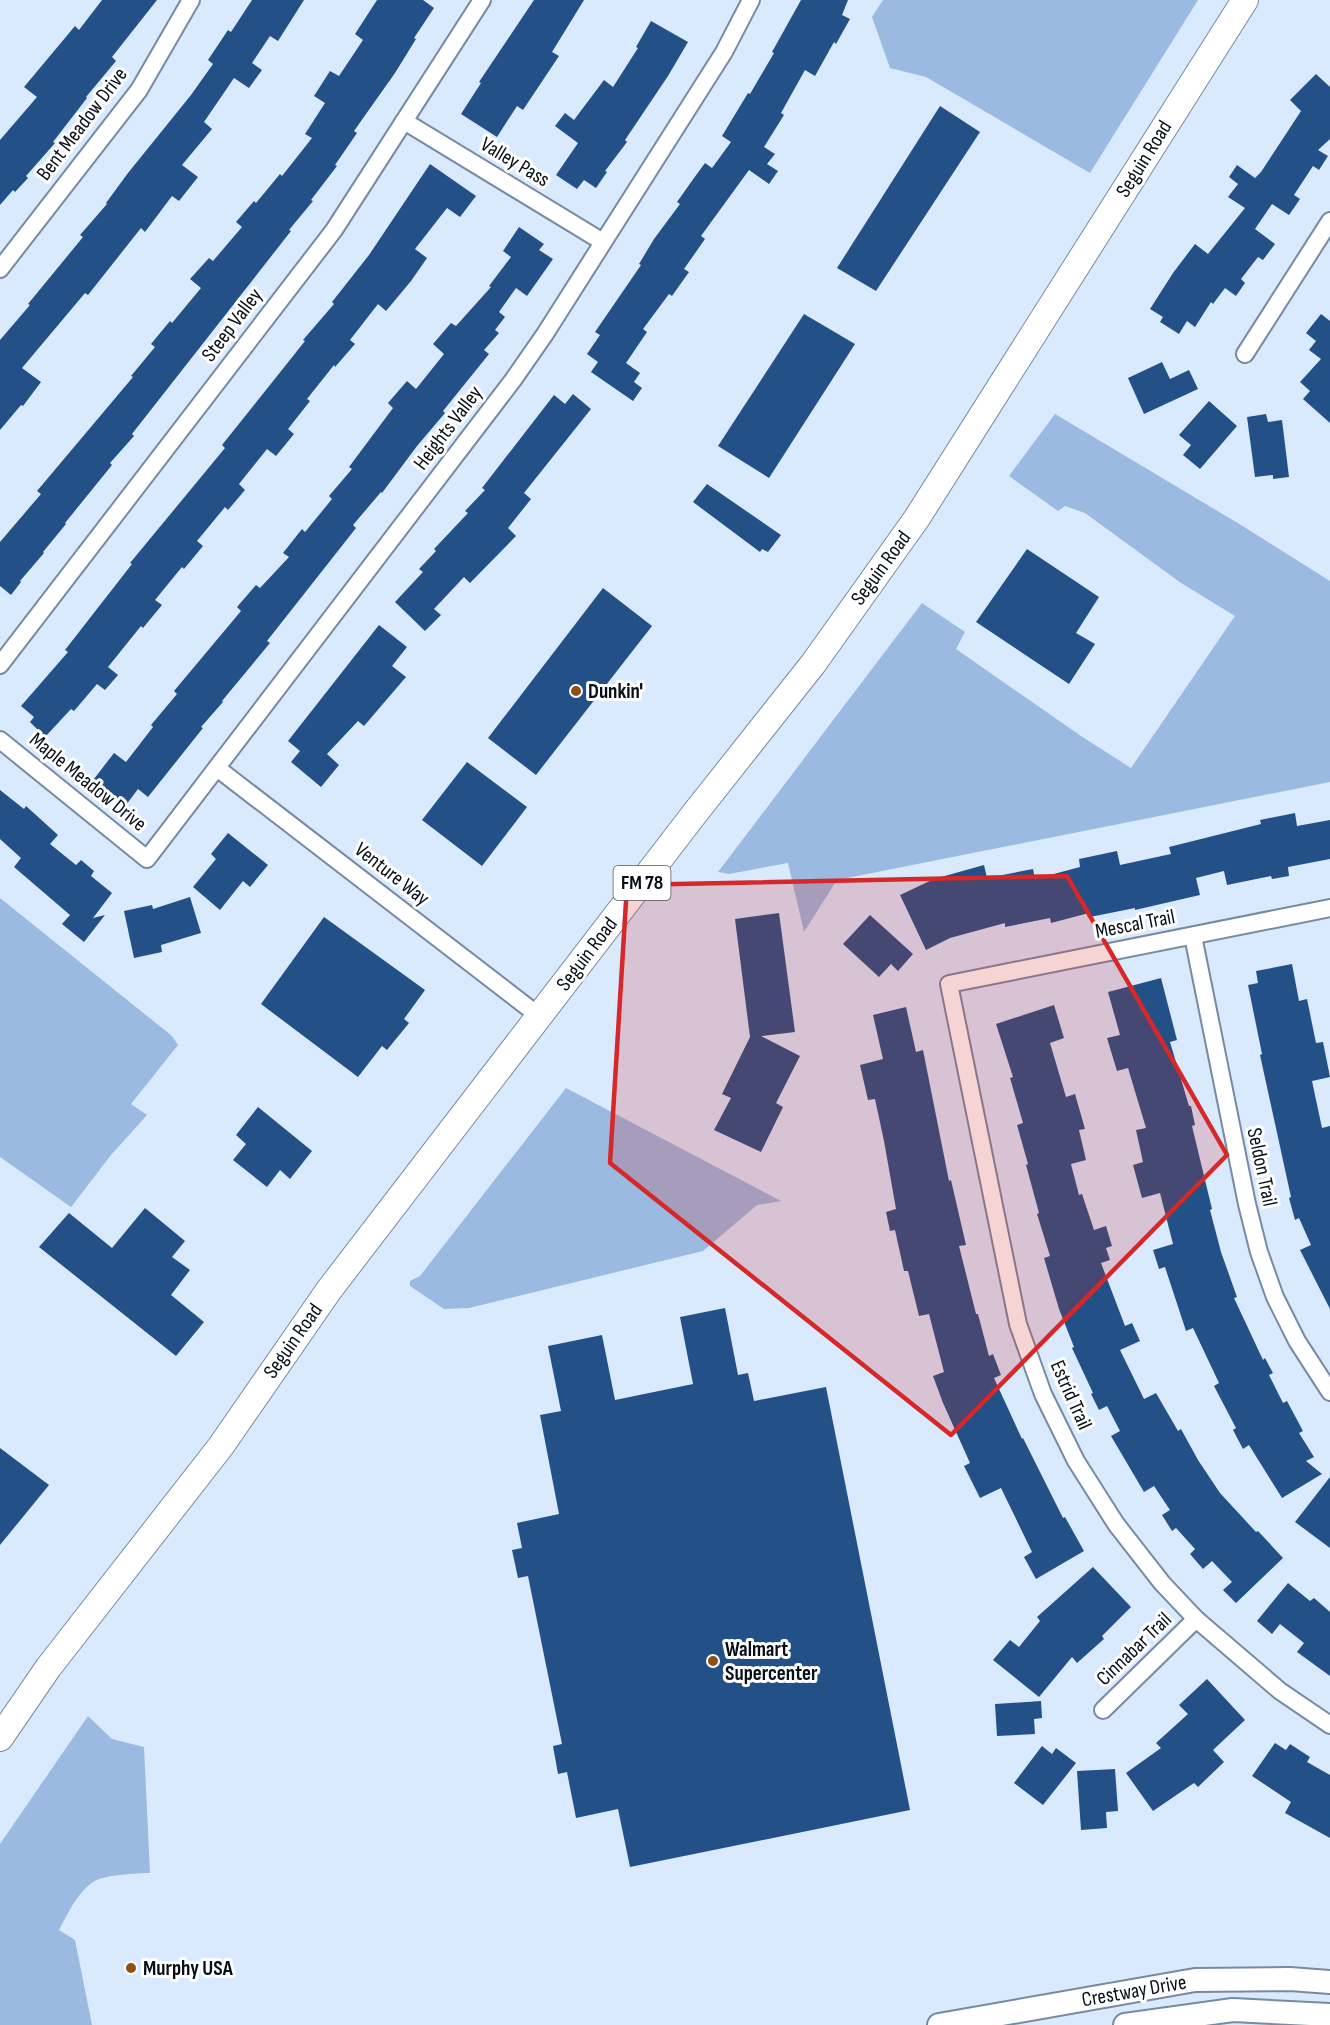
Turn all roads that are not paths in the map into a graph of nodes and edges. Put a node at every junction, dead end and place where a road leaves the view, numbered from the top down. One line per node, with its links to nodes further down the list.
1 (191, 0): 8 (street, Bent Meadow Drive)
2 (482, 0): 5 (street, Steep Valley)
3 (751, 0): 7 (street, Heights Valley)
4 (1245, 0): 17 (main road, Seguin Road / FM 78)
5 (404, 121): 7 (street, Valley Pass); 10 (street, Steep Valley)
6 (1330, 221): 9 (street)
7 (603, 242): 12 (street, Heights Valley)
8 (0, 270)
9 (1245, 354)
10 (0, 664)
11 (0, 740): 13 (street, Maple Meadow Drive)
12 (217, 768): 13 (street, Heights Valley); 17 (street, Venture Way)
13 (147, 859)
14 (1330, 909): 15 (street, Mescal Trail)
15 (1193, 936): 16 (street, Mescal Trail); 18 (street, Seldon Trail)
16 (949, 984): 19 (street, Estrid Trail)
17 (539, 1016): 22 (main road, Seguin Road / FM 78)
18 (1330, 1392)
19 (1196, 1619): 20 (street, Cinnabar Trail); 21 (street, Estrid Trail)
20 (1103, 1710)
21 (1330, 1725)
22 (0, 1738)
23 (1330, 1982): 25 (street, Crestway Drive)
24 (1330, 2015): 27 (street, Crestway Drive)
25 (974, 2022): 26 (street, Crestway Drive)
26 (939, 2025)
27 (1125, 2025)

